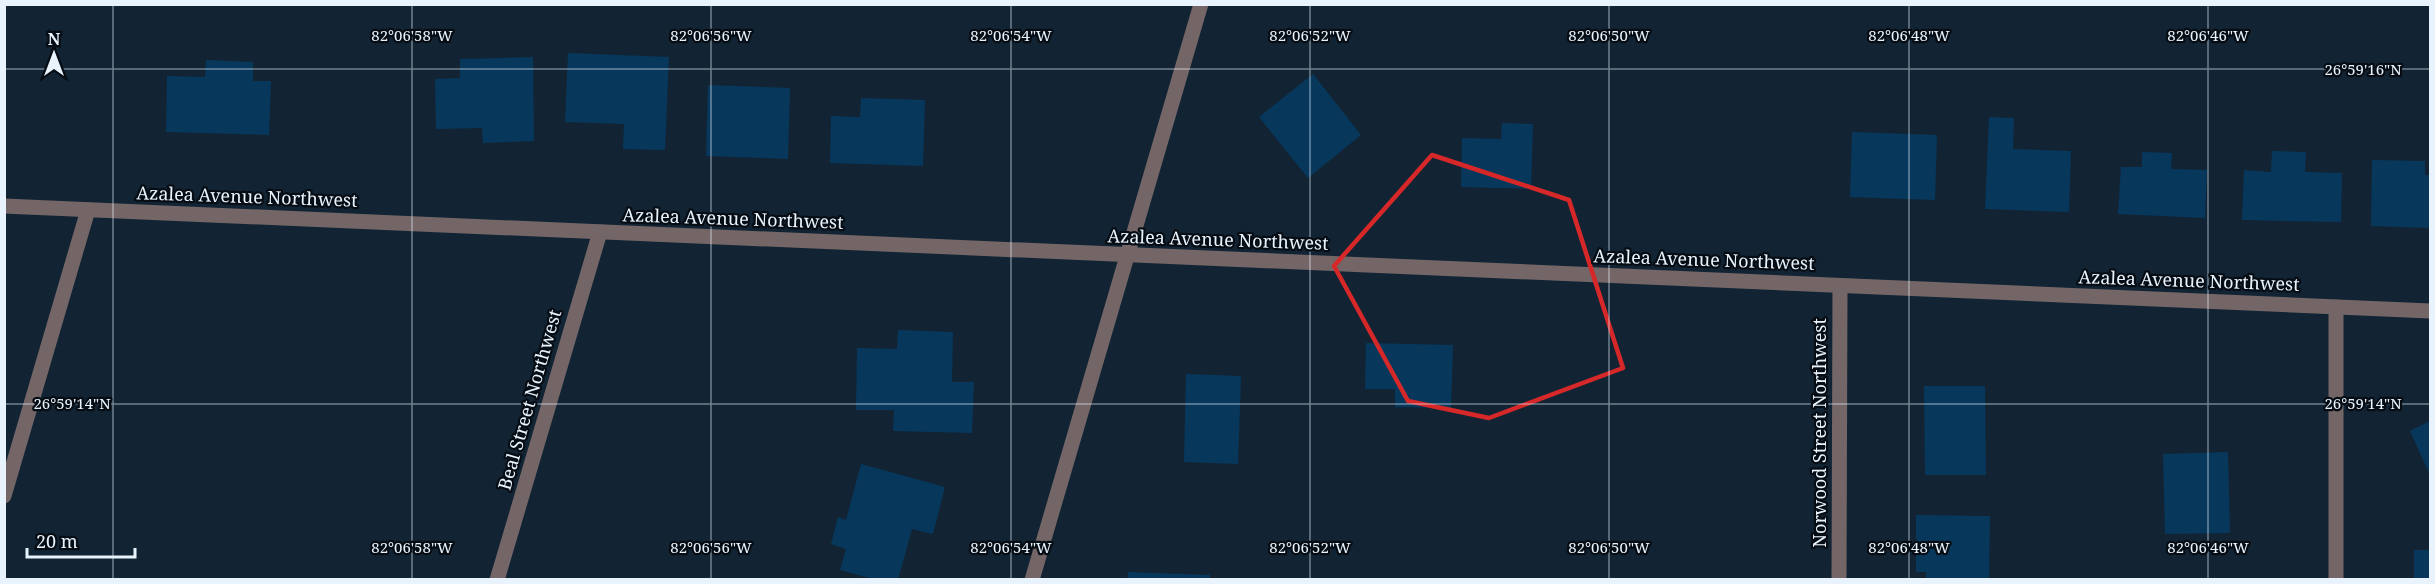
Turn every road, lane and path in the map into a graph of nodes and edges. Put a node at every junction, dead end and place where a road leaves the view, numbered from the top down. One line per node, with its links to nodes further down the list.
1 (1201, 4): 5 (street)
2 (4, 206): 3 (street, Azalea Avenue Northwest)
3 (88, 210): 4 (street, Azalea Avenue Northwest); 9 (street)
4 (600, 232): 5 (street, Azalea Avenue Northwest); 10 (street, Beal Street Northwest)
5 (1128, 255): 6 (street, Azalea Avenue Northwest); 11 (street)
6 (1840, 286): 7 (street, Azalea Avenue Northwest); 12 (street, Norwood Street Northwest)
7 (2336, 307): 8 (street, Azalea Avenue Northwest); 13 (street)
8 (2430, 311)
9 (4, 496)
10 (497, 579)
11 (1032, 579)
12 (1839, 579)
13 (2336, 579)

